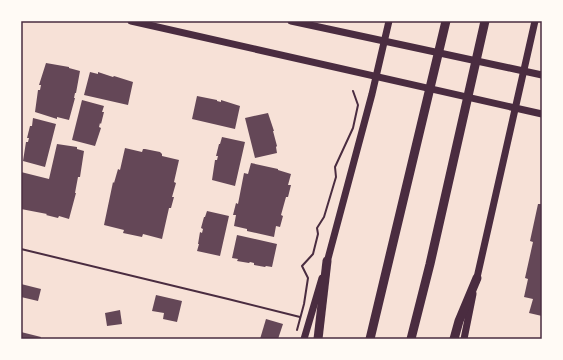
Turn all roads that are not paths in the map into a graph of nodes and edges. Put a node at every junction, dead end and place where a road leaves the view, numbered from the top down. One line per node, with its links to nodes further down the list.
1 (131, 21): 10 (main road)
2 (291, 21): 7 (main road)
3 (390, 21): 7 (main road)
4 (446, 21): 17 (highway)
5 (485, 21): 18 (highway)
6 (535, 21): 8 (main road)
7 (385, 40): 8 (main road); 10 (main road)
8 (524, 71): 9 (main road); 11 (main road)
9 (542, 75)
10 (376, 76): 11 (main road); 13 (main road)
11 (516, 108): 12 (main road); 14 (main road)
12 (542, 114)
13 (327, 261): 15 (main road); 16 (highway)
14 (477, 278): 19 (highway); 20 (main road)
15 (304, 339)
16 (318, 339)
17 (370, 339)
18 (411, 339)
19 (454, 339)
20 (464, 339)

